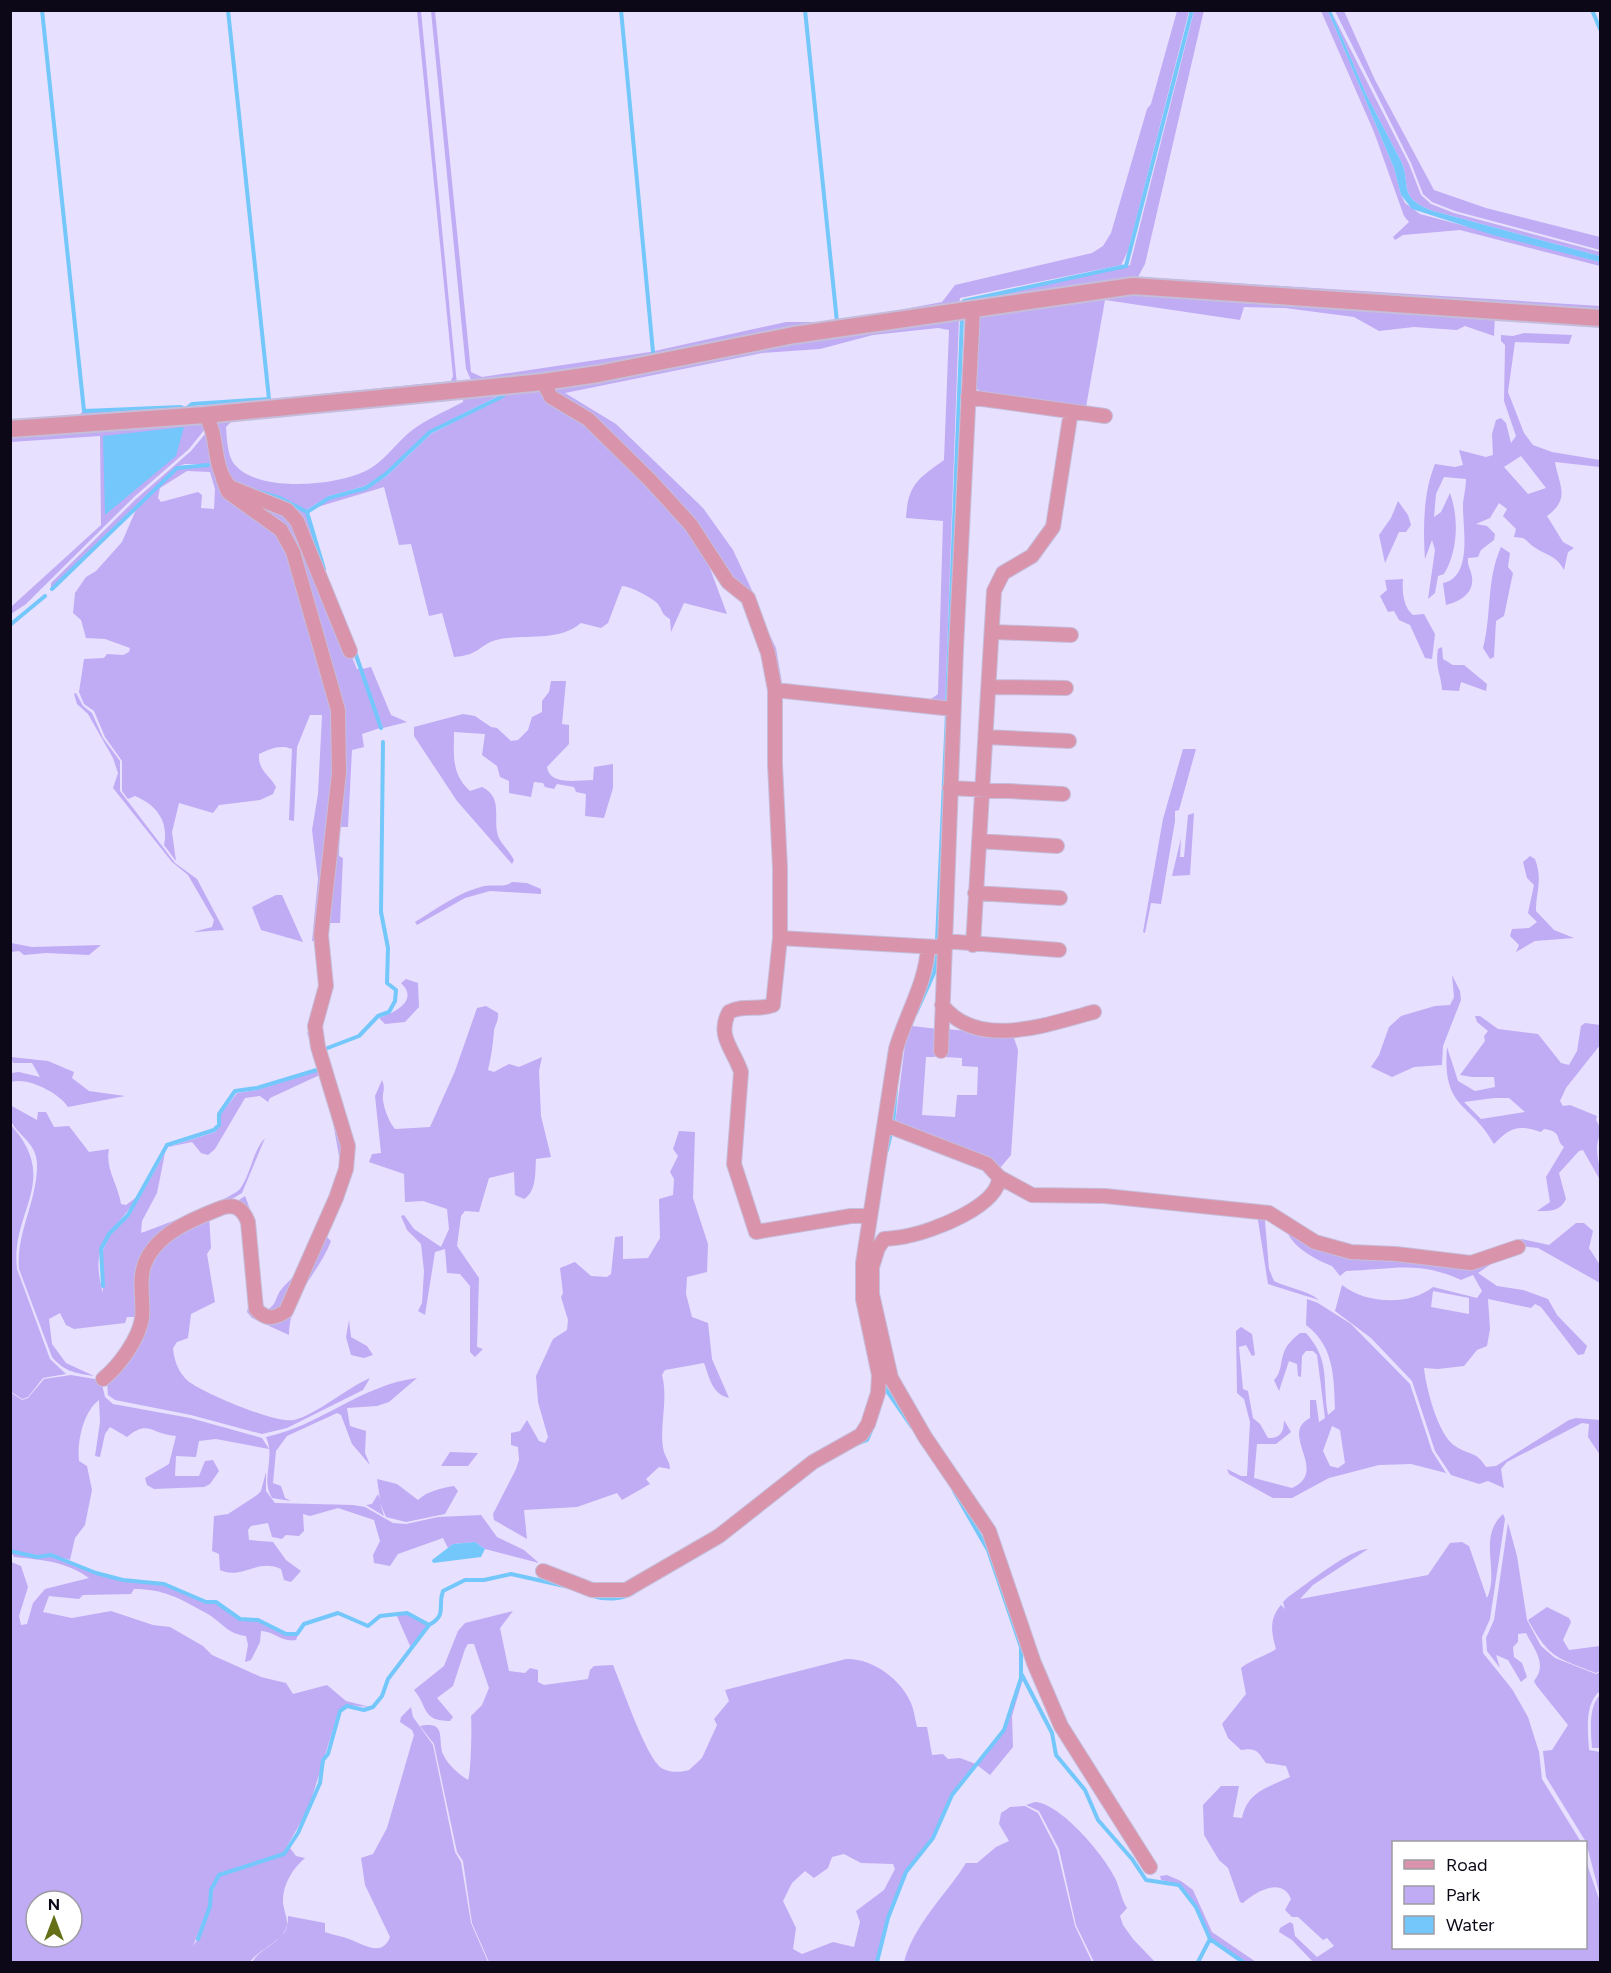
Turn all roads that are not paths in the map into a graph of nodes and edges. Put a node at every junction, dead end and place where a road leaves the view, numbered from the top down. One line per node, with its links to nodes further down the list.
1 (974, 309): 2 (street); 3 (street); 4 (street)
2 (1600, 318)
3 (543, 382): 6 (street); 15 (street)
4 (968, 397): 5 (street); 16 (street)
5 (1071, 411): 7 (street); 10 (street)
6 (205, 415): 8 (street); 9 (street)
7 (1105, 416)
8 (10, 429)
9 (223, 480): 12 (street); 38 (street)
10 (993, 632): 11 (street); 13 (street)
11 (1071, 635)
12 (350, 651)
13 (990, 687): 14 (street); 17 (street)
14 (1066, 688)
15 (776, 690): 16 (street); 26 (street)
16 (953, 709): 19 (street)
17 (986, 737): 18 (street); 20 (street)
18 (1069, 741)
19 (950, 788): 20 (street); 27 (street)
20 (982, 789): 21 (street); 22 (street)
21 (1063, 794)
22 (979, 841): 23 (street); 24 (street)
23 (1057, 846)
24 (975, 893): 25 (street); 28 (street)
25 (1060, 898)
26 (780, 938): 29 (street); 36 (street)
27 (944, 944): 28 (street); 29 (street); 31 (street)
28 (973, 945): 30 (street)
29 (928, 947): 34 (street)
30 (1059, 950)
31 (942, 1005): 32 (street); 33 (street)
32 (1094, 1012)
33 (941, 1051)
34 (886, 1125): 35 (street); 36 (street)
35 (999, 1177): 37 (street); 40 (street)
36 (870, 1216): 39 (street)
37 (1518, 1247)
38 (103, 1379)
39 (543, 1571)
40 (1150, 1867)

